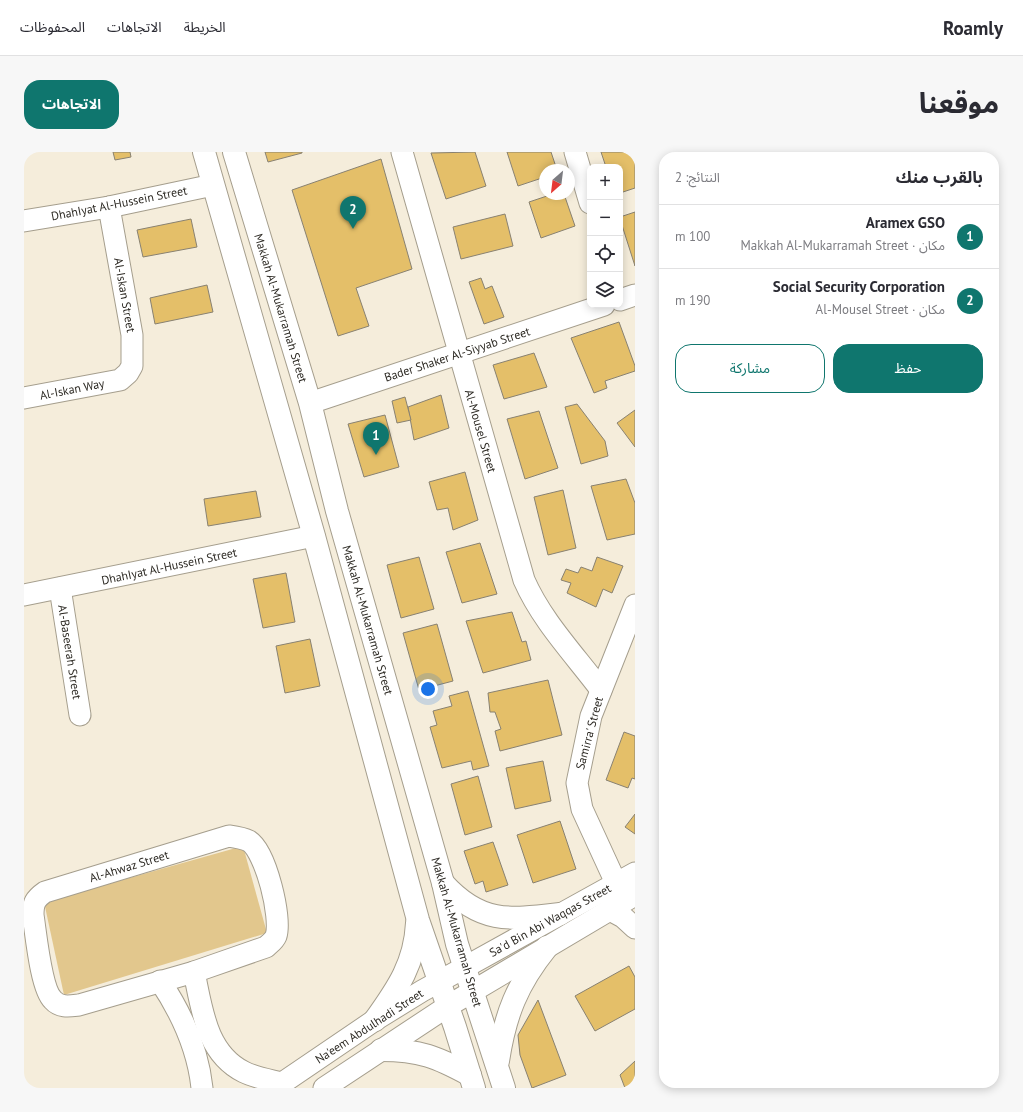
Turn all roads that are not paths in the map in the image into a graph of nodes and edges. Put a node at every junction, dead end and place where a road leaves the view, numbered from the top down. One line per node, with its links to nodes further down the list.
1 (204, 152): 5 (main road)
2 (234, 152): 15 (main road, Makkah Al-Mukarramah Street)
3 (402, 152): 12 (street, Al-Mousel Street)
4 (575, 152): 6 (street)
5 (213, 185): 7 (street, DhahIyat Al-Hussein Street); 16 (main road)
6 (589, 200)
7 (109, 207): 8 (street, DhahIyat Al-Hussein Street); 13 (street, Al-Iskan Street)
8 (24, 221)
9 (635, 296): 10 (street)
10 (623, 299)
11 (595, 308): 12 (street, Bader Shaker Al-Siyyab Street)
12 (459, 353): 15 (street, Bader Shaker Al-Siyyab Street); 20 (street, Al-Mousel Street)
13 (120, 380): 14 (street, Al-Iskan Way)
14 (24, 398)
15 (310, 403): 23 (main road, Makkah Al-Mukarramah Street)
16 (314, 536): 17 (street, DhahIyat Al-Hussein Street); 29 (main road)
17 (60, 588): 18 (street, DhahIyat Al-Hussein Street); 21 (street, Al-Baseerah Street)
18 (24, 595)
19 (635, 605): 20 (street, Samirra' Street)
20 (600, 690): 24 (street, Samirra' Street)
21 (80, 715)
22 (635, 873): 24 (street, Sa'd Bin Abi Waqqas Street)
23 (443, 883): 28 (main road); 32 (main road, Makkah Al-Mukarramah Street)
24 (616, 883): 28 (street, Sa'd Bin Abi Waqqas Street)
25 (635, 895): 27 (street, Sa'd Bin Abi Waqqas Street)
26 (635, 902): 30 (street)
27 (610, 910): 30 (street); 31 (street, Sa'd Bin Abi Waqqas Street)
28 (560, 914): 32 (street, Sa'd Bin Abi Waqqas Street)
29 (418, 920): 35 (main road); 38 (main road)
30 (635, 928)
31 (547, 947): 36 (street, Sa'd Bin Abi Waqqas Street); 40 (main road)
32 (464, 967): 35 (street, Na'eem Abdulhadi Street); 36 (main road, Makkah Al-Mukarramah Street)
33 (194, 972): 34 (street, Al-Ahwaz Street); 34 (street, Al-Ahwaz Street); 42 (street)
34 (160, 981): 43 (street)
35 (440, 982): 37 (main road); 38 (street, Na'eem Abdulhadi Street)
36 (472, 991): 37 (street); 40 (main road, Makkah Al-Mukarramah Street)
37 (448, 1006): 39 (street); 41 (main road)
38 (375, 1020): 42 (street, Na'eem Abdulhadi Street)
39 (381, 1050): 41 (main road); 44 (street)
40 (497, 1064): 45 (main road, Makkah Al-Mukarramah Street)
41 (472, 1082)
42 (279, 1086)
43 (202, 1088)
44 (324, 1088)
45 (504, 1088)

